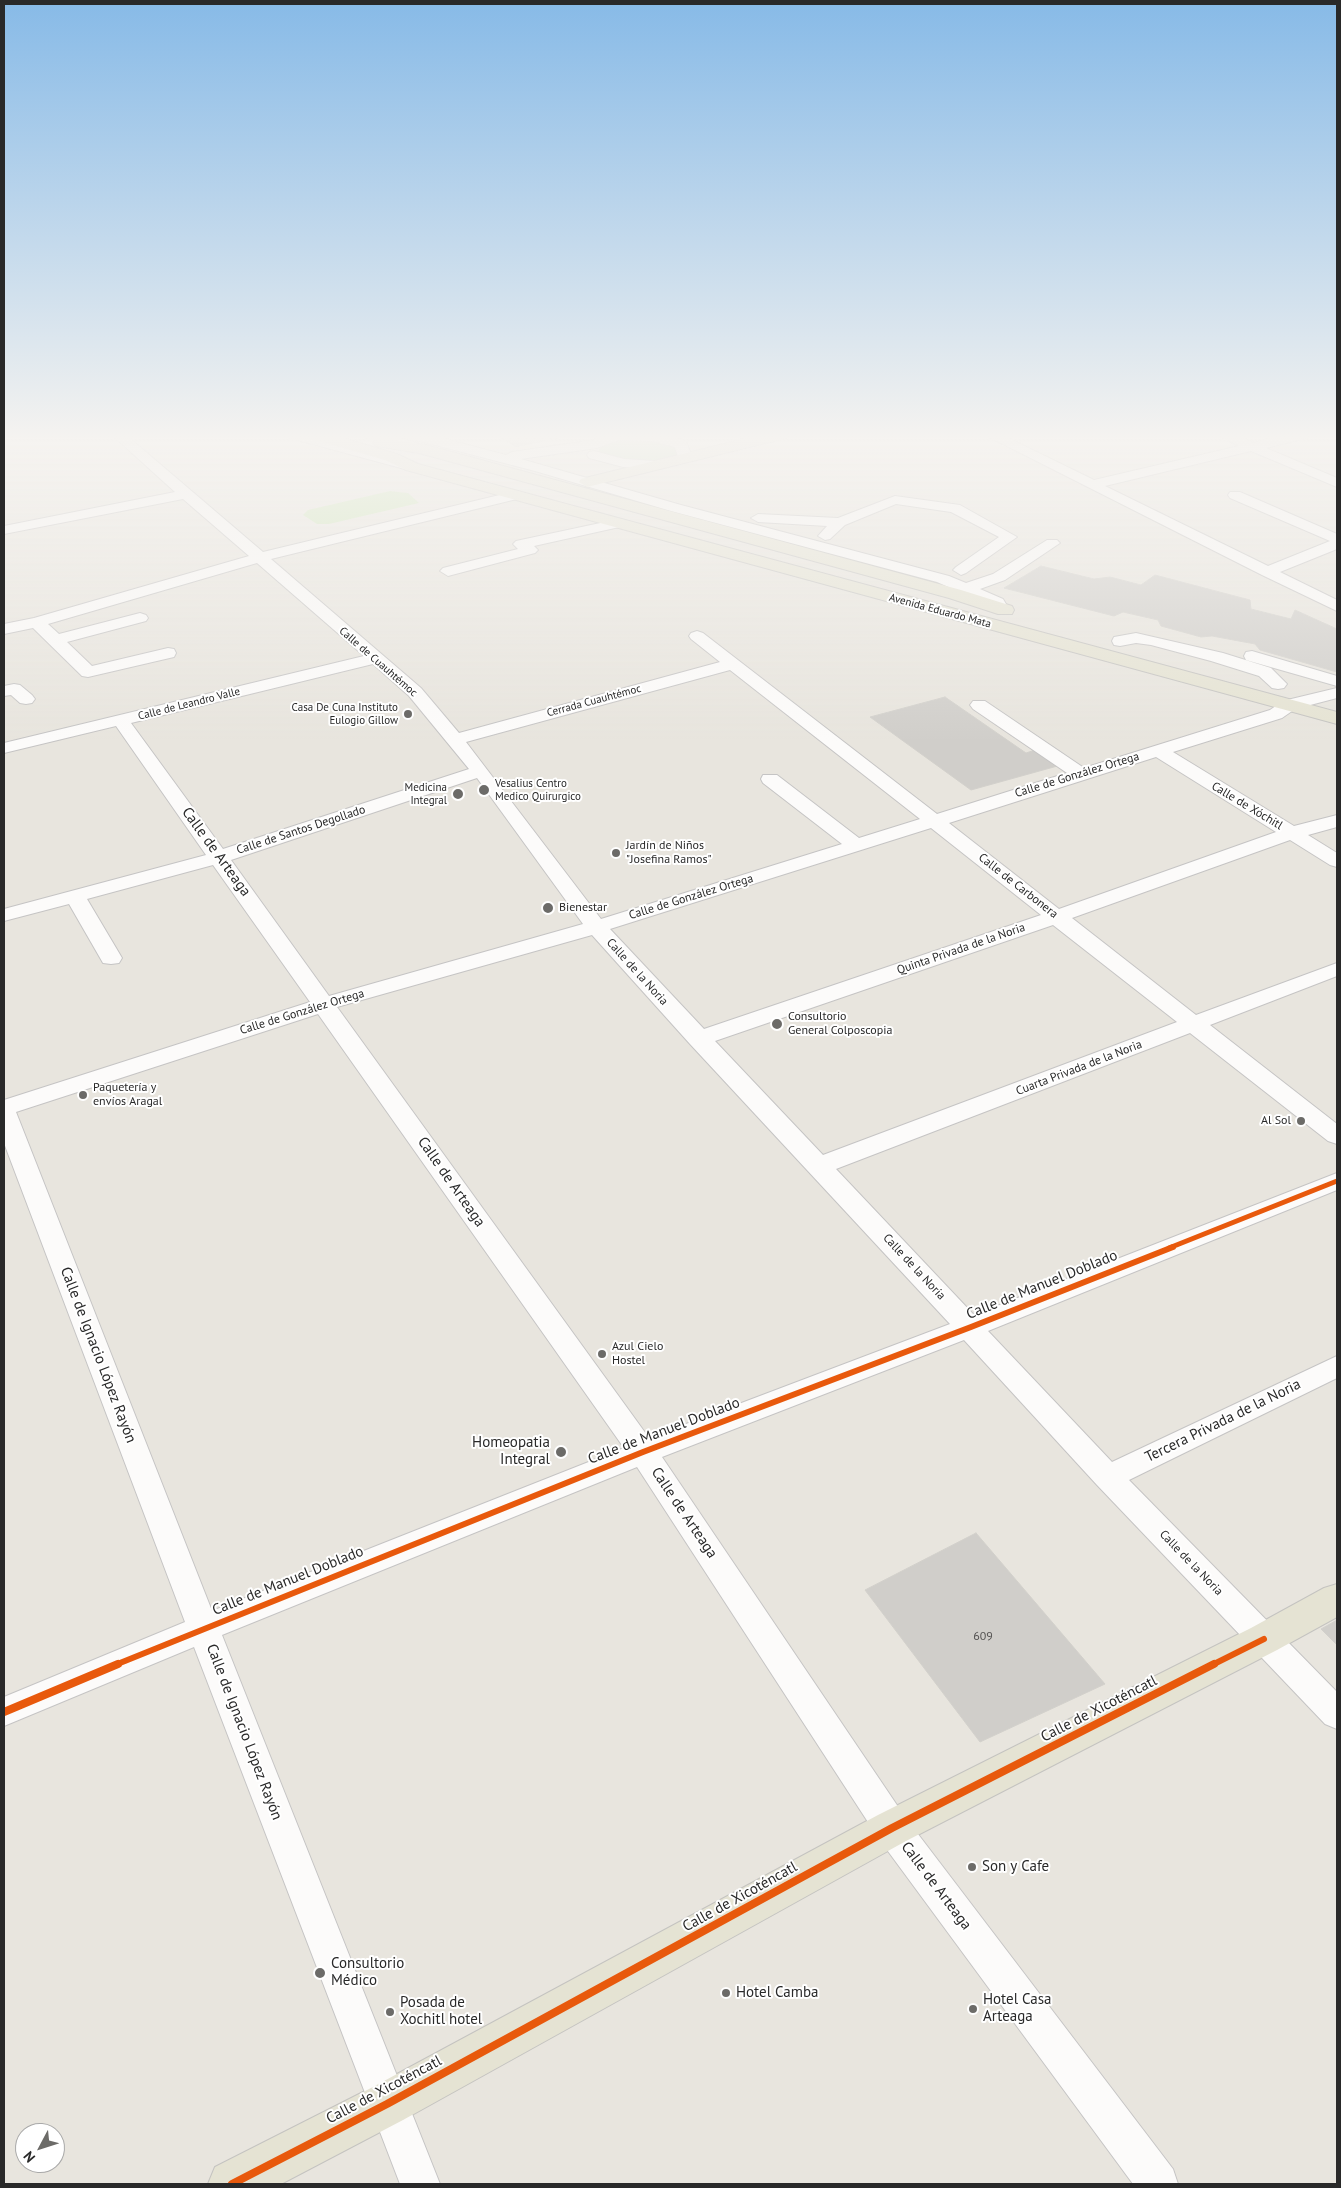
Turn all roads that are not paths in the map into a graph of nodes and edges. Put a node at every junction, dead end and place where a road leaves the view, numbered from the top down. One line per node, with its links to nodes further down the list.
1 (235, 537): 12 (street, Calle de Cuauhtémoc)
2 (344, 537): 12 (street)
3 (553, 537): 14 (street)
4 (670, 537): 17 (main road, Avenida Eduardo Mata)
5 (753, 537): 18 (main road, Avenida Eduardo Mata)
6 (798, 537): 16 (street)
7 (829, 537): 13 (street)
8 (1010, 537): 13 (street)
9 (1196, 537): 15 (street)
10 (1052, 543): 18 (street)
11 (1337, 544): 15 (street)
12 (258, 558): 21 (street); 26 (street, Calle de Cuauhtémoc)
13 (961, 570): 16 (street)
14 (448, 571)
15 (1267, 572): 19 (street)
16 (943, 579): 18 (street)
17 (833, 582): 18 (main road); 34 (main road, Avenida Eduardo Mata)
18 (960, 591): 27 (main road, Avenida Eduardo Mata)
19 (1337, 606)
20 (140, 618): 24 (street)
21 (37, 622): 22 (street); 24 (street)
22 (4, 629)
23 (697, 636): 28 (street, Calle de Carbonera)
24 (54, 640): 25 (street)
25 (168, 652)
26 (374, 659): 36 (street, Calle de Leandro Valle); 37 (street, Calle de Cuauhtémoc)
27 (1211, 660): 29 (street); 31 (main road, Avenida Eduardo Mata)
28 (732, 664): 37 (street, Cerrada Cuauhtémoc); 43 (street, Calle de Carbonera)
29 (1337, 681)
30 (4, 691): 32 (street)
31 (1333, 697): 34 (street, Calle de González Ortega)
32 (26, 699)
33 (979, 705): 41 (street)
34 (1288, 705): 35 (main road, Avenida Eduardo Mata); 39 (street, Calle de González Ortega)
35 (1337, 718)
36 (121, 721): 38 (street, Calle de Leandro Valle); 47 (street, Calle de Arteaga)
37 (456, 739): 40 (street, Calle de Cuauhtémoc)
38 (4, 748)
39 (1157, 750): 41 (street, Calle de González Ortega); 45 (street, Calle de Xóchitl)
40 (481, 771): 47 (street, Calle de Santos Degollado); 52 (street, Calle de Cuauhtémoc)
41 (1080, 774): 43 (street, Calle de González Ortega)
42 (770, 780): 46 (street)
43 (934, 821): 46 (street, Calle de González Ortega); 51 (street, Calle de Carbonera)
44 (1337, 821): 45 (street, Quinta Privada de la Noria)
45 (1292, 833): 48 (street, Calle de Xóchitl); 51 (street, Quinta Privada de la Noria)
46 (857, 846): 52 (street, Calle de González Ortega)
47 (220, 857): 49 (street, Calle de Santos Degollado); 55 (street, Calle de Arteaga)
48 (1337, 861)
49 (75, 897): 50 (street, Calle de Santos Degollado); 53 (street)
50 (4, 915)
51 (1058, 916): 56 (street, Calle de Carbonera); 57 (street, Quinta Privada de la Noria)
52 (596, 927): 55 (street, Calle de González Ortega); 57 (street, Calle de la Noria)
53 (111, 958)
54 (1337, 969): 56 (street, Cuarta Privada de la Noria)
55 (325, 1004): 58 (street, Calle de González Ortega); 65 (street, Calle de Arteaga)
56 (1196, 1024): 60 (street, Calle de Carbonera); 61 (street, Cuarta Privada de la Noria)
57 (698, 1038): 61 (street, Calle de la Noria)
58 (4, 1108)
59 (4, 1112): 68 (street, Calle de Ignacio López Rayón)
60 (1337, 1136)
61 (819, 1166): 63 (street, Calle de la Noria)
62 (1337, 1181): 63 (street, Calle de Manuel Doblado)
63 (971, 1327): 65 (street, Calle de Manuel Doblado); 66 (street, Calle de la Noria)
64 (1337, 1366): 66 (street, Tercera Privada de la Noria)
65 (643, 1452): 68 (street, Calle de Manuel Doblado); 72 (street, Calle de Arteaga)
66 (1108, 1477): 69 (street, Calle de la Noria)
67 (1337, 1599): 69 (main road, Calle de Xicoténcatl)
68 (204, 1628): 70 (street, Calle de Manuel Doblado); 73 (street, Calle de Ignacio López Rayón)
69 (1264, 1639): 71 (street, Calle de la Noria); 72 (main road, Calle de Xicoténcatl)
70 (4, 1712)
71 (1337, 1714)
72 (892, 1828): 73 (main road, Calle de Xicoténcatl); 76 (street, Calle de Arteaga)
73 (387, 2104): 74 (main road, Calle de Xicoténcatl); 75 (street, Calle de Ignacio López Rayón)
74 (232, 2184)
75 (420, 2184)
76 (1158, 2184)

